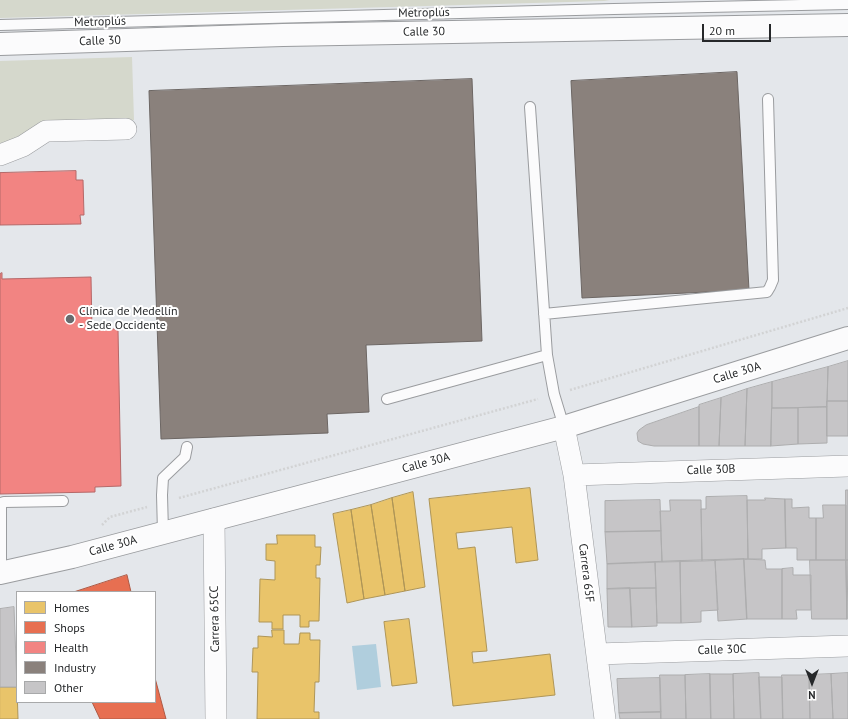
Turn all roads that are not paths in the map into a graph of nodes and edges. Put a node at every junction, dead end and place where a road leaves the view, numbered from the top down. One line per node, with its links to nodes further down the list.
1 (848, 4): 2 (lane, Metroplús)
2 (0, 25)
3 (848, 25): 4 (street, Calle 30)
4 (0, 44)
5 (768, 99): 9 (lane)
6 (530, 107): 9 (lane)
7 (126, 129): 8 (street)
8 (0, 154)
9 (544, 314): 11 (lane)
10 (848, 338): 13 (street, Calle 30A)
11 (547, 354): 12 (lane); 13 (lane)
12 (387, 398)
13 (564, 427): 16 (street, Carrera 65F); 18 (street, Calle 30A)
14 (187, 447): 19 (lane)
15 (848, 466): 16 (street, Calle 30B)
16 (574, 475): 22 (street, Carrera 65F)
17 (64, 501): 20 (lane)
18 (214, 519): 19 (street, Calle 30A); 23 (street, Carrera 65CC)
19 (163, 532): 20 (street, Calle 30A)
20 (0, 573)
21 (848, 646): 22 (street, Calle 30C)
22 (597, 654): 24 (street, Carrera 65F)
23 (216, 719)
24 (605, 719)

